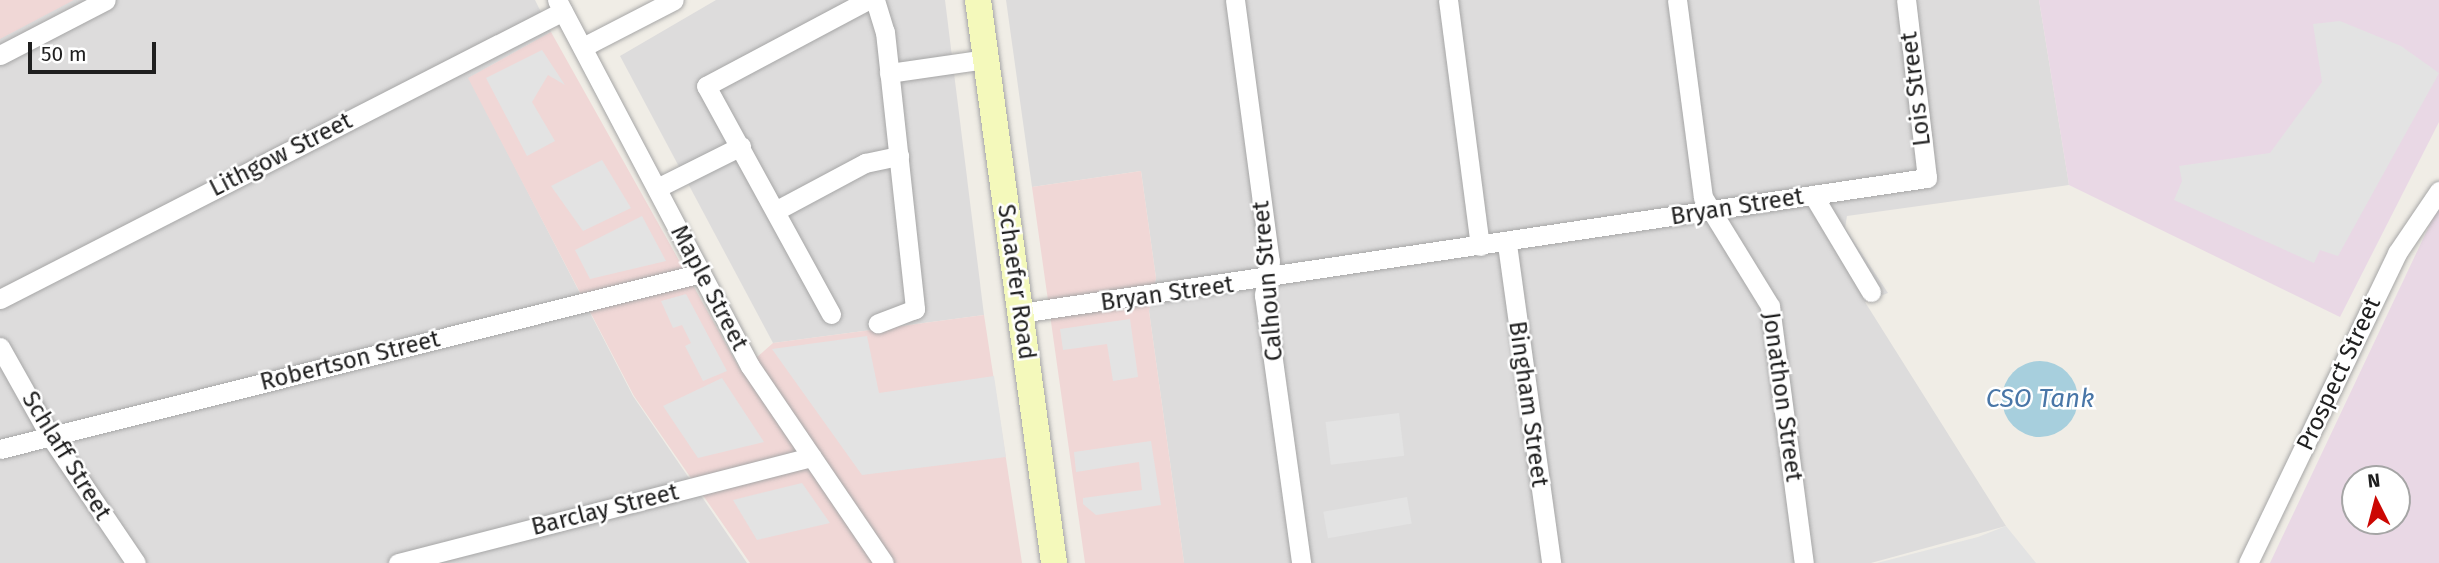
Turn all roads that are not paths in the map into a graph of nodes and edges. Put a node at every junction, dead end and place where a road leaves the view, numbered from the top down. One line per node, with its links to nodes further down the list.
1 (106, 0): 12 (street)
2 (868, 0): 15 (street)
3 (875, 0): 14 (street)
4 (978, 0): 13 (main road, Schaefer Road)
5 (1235, 0): 26 (street, Calhoun Street)
6 (1448, 0): 24 (street)
7 (1677, 0): 22 (street, Jonathon Street)
8 (1906, 0): 17 (street, Lois Street)
9 (670, 2): 11 (street)
10 (560, 5): 11 (street, Maple Street); 28 (street, Lithgow Street)
11 (583, 47): 18 (street, Maple Street)
12 (0, 55)
13 (986, 59): 14 (street); 29 (main road, Schaefer Road)
14 (889, 73): 16 (street)
15 (741, 146): 18 (street); 21 (street)
16 (899, 156): 21 (street); 31 (street)
17 (1927, 178): 20 (street, Bryan Street)
18 (657, 188): 25 (street, Maple Street)
19 (2439, 191): 43 (street, Prospect Street)
20 (1813, 195): 22 (street, Bryan Street); 27 (street)
21 (777, 210): 30 (street)
22 (1708, 210): 23 (street, Bryan Street); 42 (street, Jonathon Street)
23 (1507, 244): 24 (street, Bryan Street); 41 (street, Bingham Street)
24 (1480, 246): 26 (street, Bryan Street)
25 (701, 273): 33 (street, Robertson Street); 35 (street, Maple Street)
26 (1267, 279): 29 (street, Bryan Street); 40 (street, Calhoun Street)
27 (1871, 292)
28 (0, 299)
29 (1020, 313): 39 (main road, Schaefer Road)
30 (831, 314)
31 (878, 323)
32 (0, 347): 33 (street, Schlaff Street)
33 (50, 436): 34 (street, Robertson Street); 36 (street, Schlaff Street)
34 (0, 449)
35 (812, 457): 37 (street, Barclay Street); 38 (street, Maple Street)
36 (136, 563)
37 (398, 563)
38 (884, 563)
39 (1054, 563)
40 (1301, 563)
41 (1550, 563)
42 (1804, 563)
43 (2248, 563)

